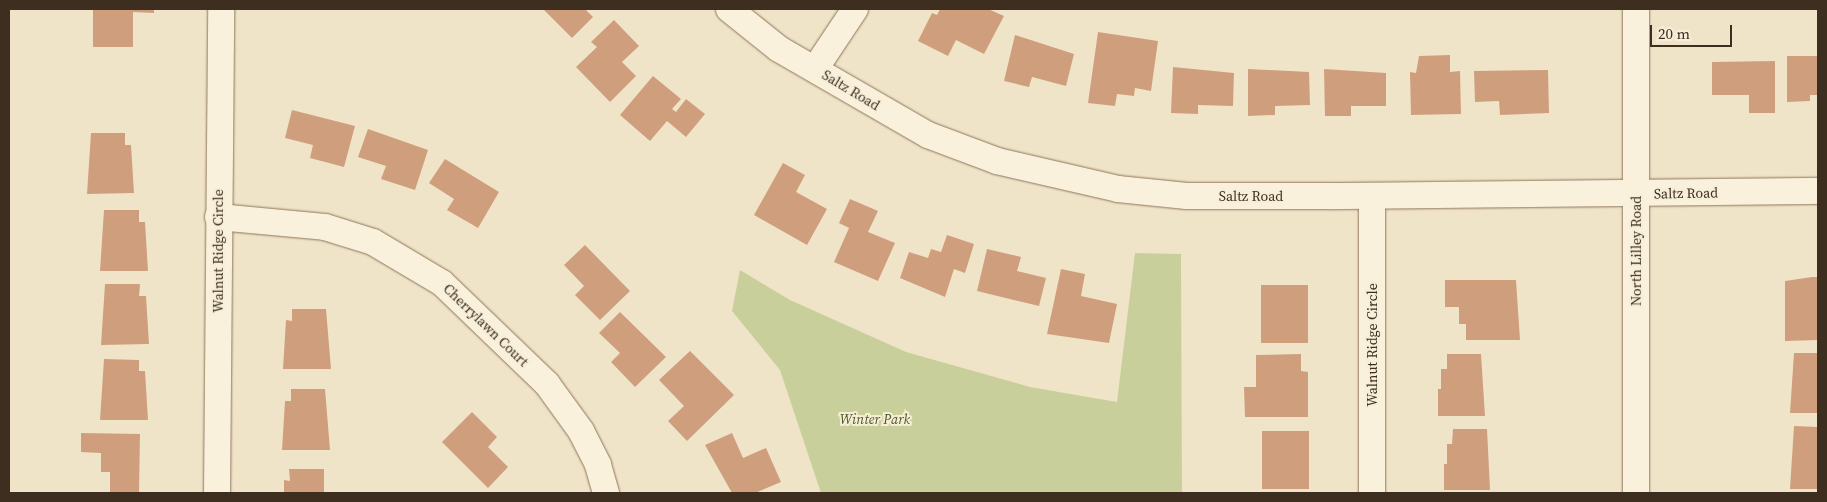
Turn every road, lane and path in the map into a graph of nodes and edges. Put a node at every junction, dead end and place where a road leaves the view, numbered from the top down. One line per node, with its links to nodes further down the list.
1 (221, 9): 9 (street, Walnut Ridge Circle)
2 (729, 9): 5 (street, Saltz Road)
3 (856, 9): 5 (street)
4 (1636, 9): 7 (street, North Lilley Road)
5 (816, 68): 8 (street, Saltz Road)
6 (1818, 191): 7 (street, Saltz Road)
7 (1636, 193): 8 (street, Saltz Road); 13 (street, North Lilley Road)
8 (1372, 196): 12 (street, Walnut Ridge Circle)
9 (218, 217): 10 (street, Walnut Ridge Circle); 11 (street, Cherrylawn Court)
10 (217, 493)
11 (606, 493)
12 (1372, 493)
13 (1636, 493)

